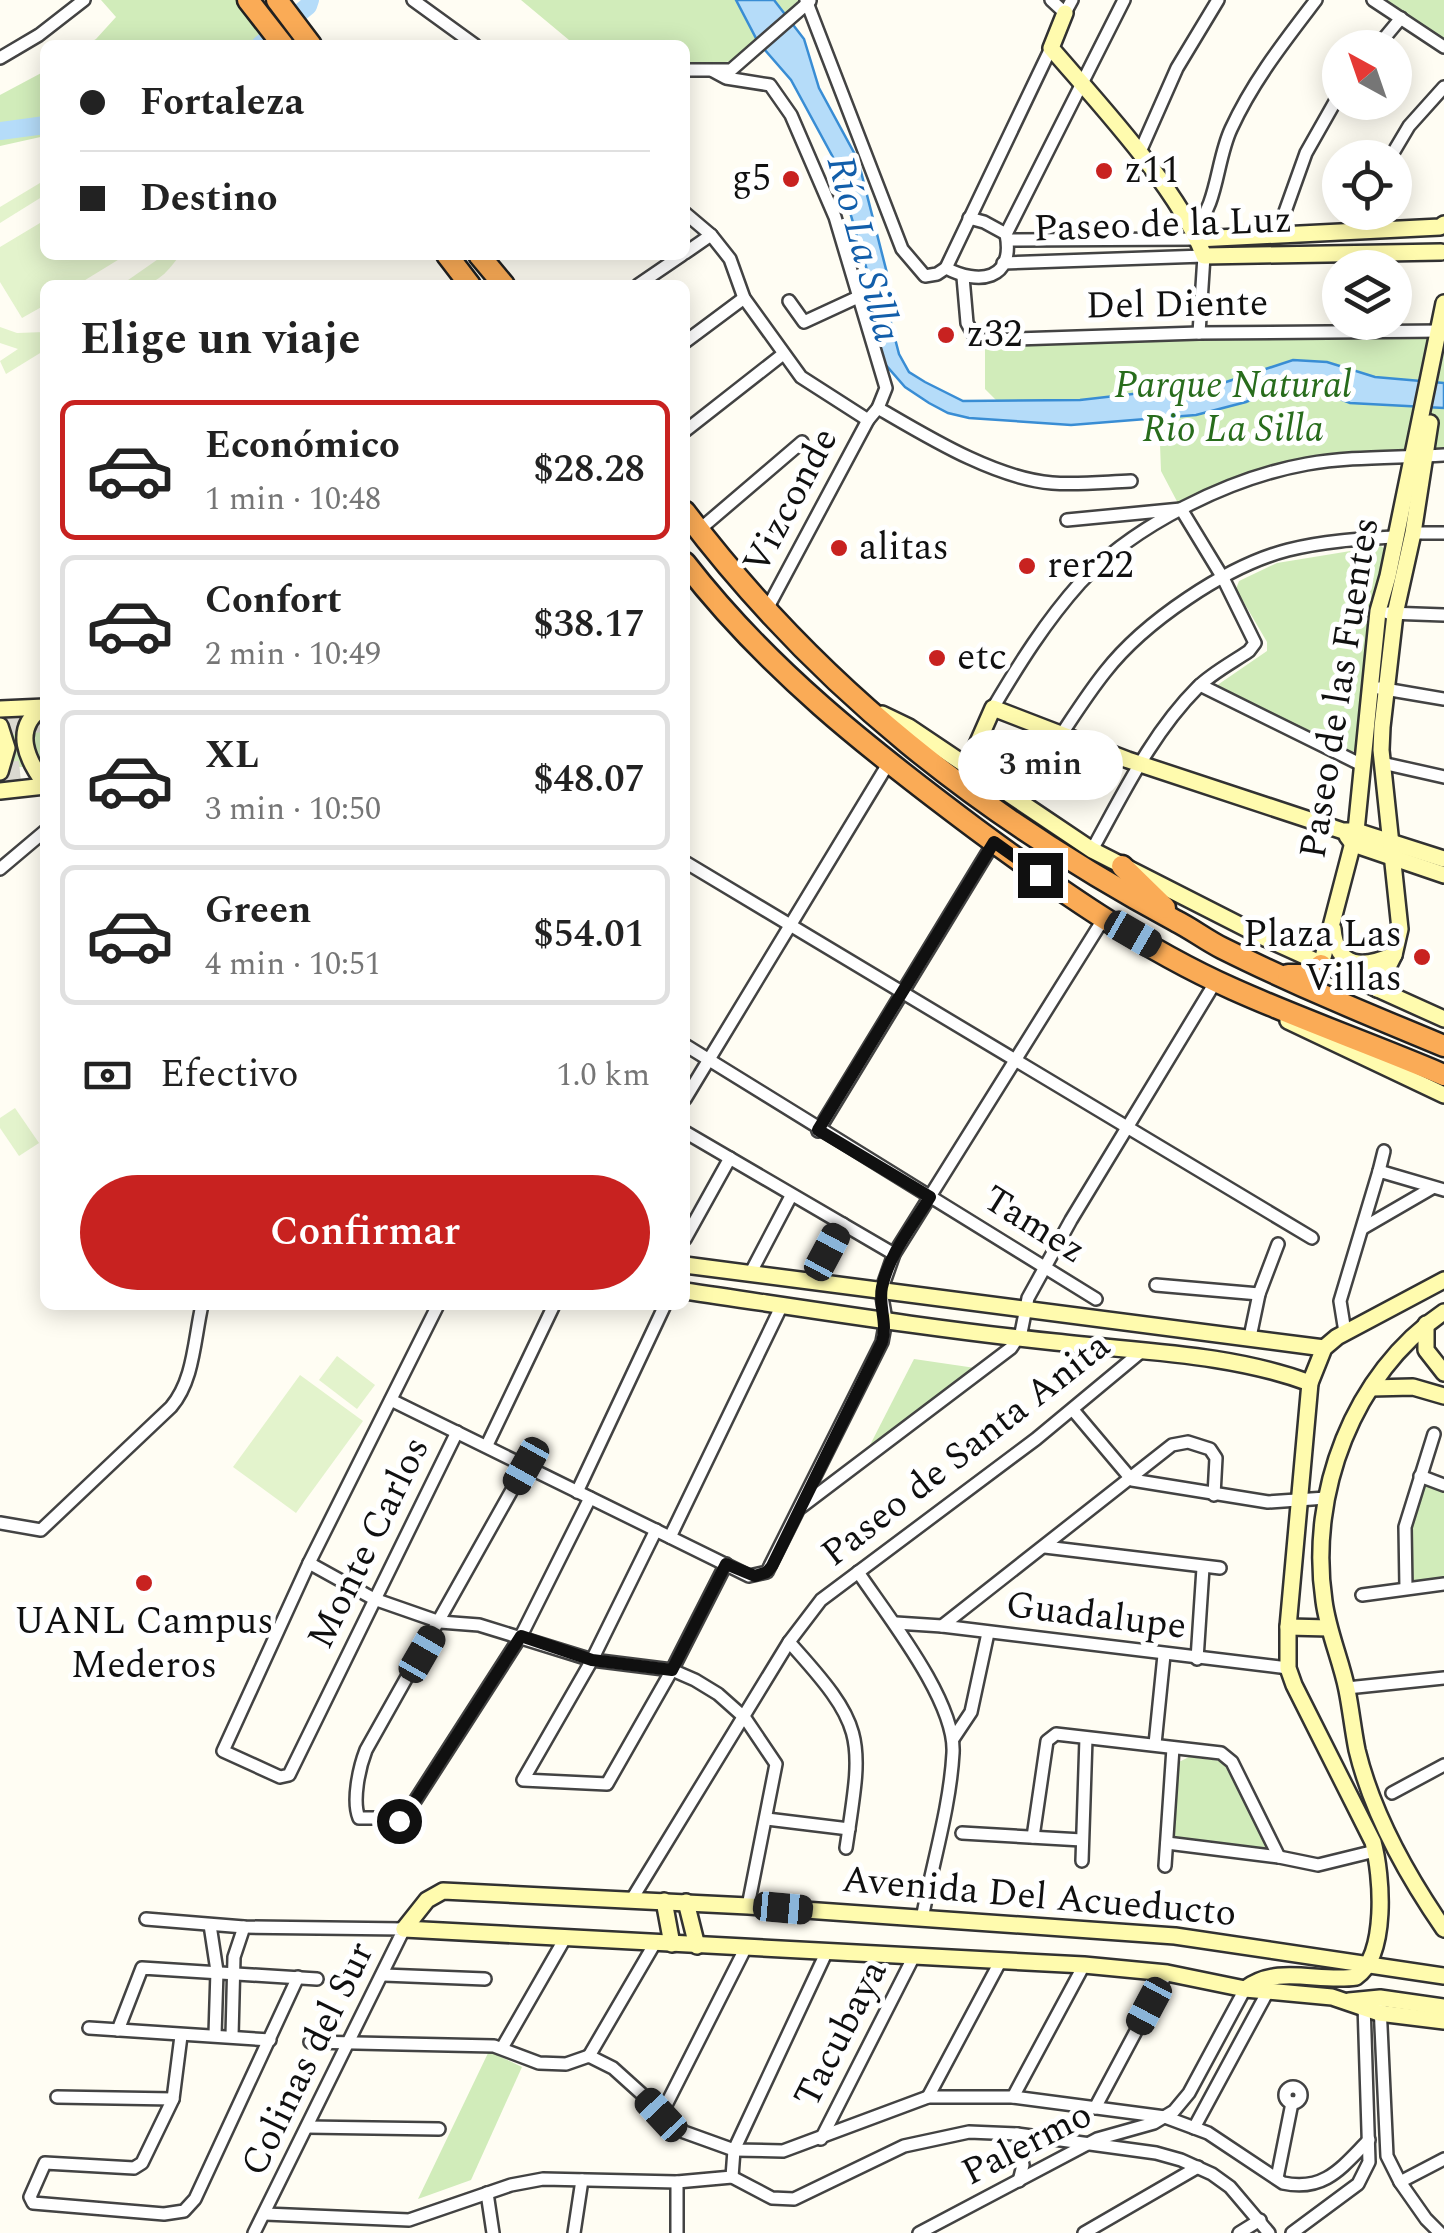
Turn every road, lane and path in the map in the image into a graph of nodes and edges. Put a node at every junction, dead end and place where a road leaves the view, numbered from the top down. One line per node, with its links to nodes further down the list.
1 (84, 0): 19 (street)
2 (248, 0): 14 (highway)
3 (413, 0): 16 (street)
4 (1051, 0): 11 (street)
5 (1124, 0): 22 (street)
6 (1218, 0): 26 (street)
7 (1316, 0): 31 (street)
8 (1373, 0): 12 (street)
9 (809, 1): 21 (street); 41 (street)
10 (281, 5): 15 (highway)
11 (1068, 6): 18 (street)
12 (1401, 18): 13 (street); 17 (street)
13 (1391, 30)
14 (279, 40)
15 (308, 40)
16 (467, 40)
17 (1444, 47)
18 (1052, 48): 22 (street); 28 (street)
19 (0, 58)
20 (690, 70): 21 (street)
21 (713, 71): 46 (street)
22 (1082, 84): 26 (street); 34 (street)
23 (1444, 87): 25 (street)
24 (1325, 120): 32 (street)
25 (1401, 140)
26 (1139, 154): 31 (street)
27 (690, 218): 33 (street)
28 (969, 218): 34 (street); 41 (street)
29 (1442, 226): 30 (street, Paseo de la Luz); 36 (street)
30 (1356, 231): 32 (street, Paseo de la Luz)
31 (1195, 234): 32 (street, Paseo de la Luz); 34 (street, Paseo de la Luz); 37 (street)
32 (1277, 234)
33 (711, 235): 35 (street); 45 (street)
34 (1007, 238): 40 (street)
35 (690, 249)
36 (1443, 254): 37 (street, Paseo de la Luz)
37 (1204, 256): 40 (street, Paseo de la Luz); 50 (street)
38 (455, 260): 43 (highway)
39 (674, 260): 44 (street)
40 (1003, 263): 42 (street)
41 (946, 268): 42 (street)
42 (963, 277): 50 (street, Del Diente)
43 (491, 280)
44 (645, 280)
45 (744, 298): 51 (street); 52 (street)
46 (856, 298): 47 (street); 55 (street)
47 (788, 301)
48 (1444, 303): 49 (street, Paseo de las Fuentes)
49 (1441, 331): 50 (street, Del Diente); 54 (street, Paseo de las Fuentes)
50 (1199, 333)
51 (690, 338)
52 (782, 355): 56 (street); 57 (street)
53 (1444, 355): 54 (street, Paseo de las Fuentes)
54 (1436, 372): 60 (street, Paseo de las Fuentes)
55 (878, 408): 56 (street, Vizconde); 61 (street)
56 (868, 420): 70 (street, Vizconde)
57 (690, 427)
58 (802, 442): 64 (street)
59 (1444, 455): 60 (street)
60 (1419, 456): 62 (street); 65 (street, Paseo de las Fuentes); 67 (street, Paseo de las Fuentes)
61 (1131, 481)
62 (1181, 509): 63 (street); 69 (street); 80 (street)
63 (1067, 520)
64 (692, 532): 68 (highway); 70 (highway)
65 (1413, 533): 66 (street); 72 (street, Paseo de las Fuentes)
66 (1444, 533)
67 (1394, 537): 69 (street); 71 (street, Paseo de las Fuentes)
68 (694, 568): 74 (highway); 88 (highway)
69 (1224, 578): 75 (street); 85 (street)
70 (766, 611): 74 (highway)
71 (1378, 611): 72 (street); 76 (street, Paseo de las Fuentes)
72 (1395, 614): 73 (street); 77 (street, Paseo de las Fuentes)
73 (1444, 615)
74 (827, 674): 82 (highway)
75 (1200, 685): 87 (street); 89 (street)
76 (1368, 686): 77 (street); 89 (street, Paseo de las Fuentes)
77 (1385, 689): 78 (street); 86 (street, Paseo de las Fuentes)
78 (1444, 699)
79 (40, 708): 81 (street)
80 (992, 708): 85 (street); 90 (street)
81 (0, 709)
82 (866, 709): 90 (street); 109 (highway)
83 (40, 711): 92 (street)
84 (0, 726): 91 (street)
85 (1061, 735): 87 (street)
86 (1382, 762): 93 (street); 98 (street, Paseo de las Fuentes)
87 (1140, 763): 97 (street); 100 (street)
88 (888, 764): 99 (highway); 110 (street)
89 (1362, 765): 97 (street, Paseo de las Fuentes)
90 (967, 768): 100 (street)
91 (0, 772)
92 (40, 777)
93 (1444, 777)
94 (40, 786): 95 (street)
95 (0, 791)
96 (40, 835): 105 (street)
97 (1351, 835): 98 (street); 101 (street); 108 (street, Paseo de las Fuentes)
98 (1390, 841): 101 (street, Paseo de las Fuentes); 102 (street)
99 (994, 842): 107 (highway); 116 (street)
100 (1092, 850): 104 (street)
101 (1391, 858): 106 (street); 111 (street, Paseo de las Fuentes)
102 (1444, 859)
103 (690, 865): 110 (street)
104 (1122, 866): 109 (highway); 112 (street)
105 (0, 869)
106 (1444, 875)
107 (1104, 918): 114 (highway); 121 (street)
108 (1332, 920): 111 (street); 112 (street, Paseo de las Fuentes)
109 (1181, 923): 113 (highway)
110 (789, 925): 116 (street); 120 (street)
111 (1394, 955): 115 (street, Paseo de las Fuentes)
112 (1321, 965): 113 (highway); 115 (street)
113 (1281, 974): 118 (highway)
114 (1225, 985): 122 (highway); 124 (street); 125 (street)
115 (1377, 989): 117 (street)
116 (903, 990): 121 (street); 126 (street)
117 (1444, 1019)
118 (1444, 1046)
119 (690, 1048): 120 (street, Tamez)
120 (708, 1059): 123 (street); 126 (street, Tamez)
121 (1017, 1059): 125 (street); 133 (street)
122 (1444, 1075)
123 (690, 1090)
124 (1444, 1095)
125 (1127, 1129): 137 (street); 141 (street)
126 (818, 1130): 133 (street, Tamez)
127 (690, 1135): 129 (street)
128 (1384, 1152): 130 (street)
129 (730, 1158): 132 (street); 136 (street)
130 (1379, 1171): 131 (street); 135 (street)
131 (1438, 1189): 135 (street)
132 (792, 1196): 134 (street); 142 (street)
133 (930, 1197): 139 (street); 141 (street, Tamez)
134 (842, 1224): 139 (street); 144 (street)
135 (1363, 1228): 159 (street)
136 (690, 1230)
137 (1312, 1238)
138 (1278, 1244): 148 (street)
139 (894, 1254): 146 (street)
140 (690, 1266): 142 (street)
141 (1046, 1267): 149 (street, Tamez); 155 (street)
142 (750, 1274): 144 (street)
143 (1444, 1280): 159 (street)
144 (812, 1281): 146 (street)
145 (1156, 1285): 148 (street)
146 (881, 1291): 155 (street); 157 (street)
147 (690, 1293): 150 (street)
148 (1259, 1294): 161 (street)
149 (1096, 1299)
150 (782, 1305): 157 (street); 187 (street)
151 (201, 1310): 185 (street)
152 (436, 1310): 170 (street)
153 (552, 1310): 174 (street)
154 (664, 1310): 179 (street)
155 (1025, 1310): 160 (street); 161 (street)
156 (1444, 1312): 158 (street)
157 (886, 1320): 160 (street); 184 (street)
158 (1426, 1324): 166 (street); 168 (street)
159 (1344, 1332): 163 (street)
160 (1018, 1336): 164 (street); 184 (street)
161 (1250, 1337): 162 (street)
162 (1300, 1345): 163 (street); 165 (street)
163 (1324, 1348): 167 (street)
164 (1142, 1351): 165 (street); 171 (street, Paseo de Santa Anita)
165 (1274, 1370): 167 (street)
166 (1444, 1373)
167 (1310, 1383): 183 (street)
168 (1370, 1388): 169 (street); 182 (street)
169 (1444, 1396)
170 (391, 1400): 172 (street); 189 (street)
171 (1073, 1410): 177 (street); 193 (street, Paseo de Santa Anita)
172 (457, 1432): 174 (street); 197 (street, Monte Carlos)
173 (1434, 1434): 176 (street)
174 (487, 1444): 175 (street)
175 (526, 1466): 179 (street); 198 (street)
176 (1420, 1476): 178 (street); 195 (street)
177 (1132, 1480): 180 (street); 180 (street); 188 (street)
178 (1444, 1485)
179 (578, 1492): 181 (street)
180 (1214, 1495): 183 (street)
181 (590, 1498): 186 (street); 204 (street)
182 (1326, 1498): 183 (street); 202 (street)
183 (1299, 1500): 201 (street)
184 (798, 1509): 190 (street)
185 (0, 1523)
186 (656, 1530): 187 (street); 208 (street)
187 (670, 1536): 190 (street)
188 (1046, 1546): 191 (street); 200 (street)
189 (310, 1563): 197 (street); 197 (street, Monte Carlos)
190 (726, 1564): 210 (street)
191 (1203, 1568): 192 (street); 207 (street)
192 (1220, 1568)
193 (858, 1572): 199 (street); 205 (street, Paseo de Santa Anita)
194 (1444, 1584): 195 (street)
195 (1406, 1588): 196 (street)
196 (1362, 1595)
197 (374, 1599): 198 (street)
198 (440, 1622): 204 (street); 204 (street)
199 (896, 1623): 200 (street, Guadalupe); 215 (street)
200 (942, 1626): 203 (street, Guadalupe)
201 (1288, 1627): 202 (street); 209 (street)
202 (1328, 1628): 212 (street)
203 (988, 1633): 206 (street, Guadalupe); 215 (street)
204 (521, 1636): 208 (street)
205 (789, 1642): 213 (street, Paseo de Santa Anita); 223 (street)
206 (1164, 1655): 207 (street, Guadalupe); 216 (street)
207 (1197, 1658): 209 (street, Guadalupe)
208 (592, 1660): 210 (street); 210 (street)
209 (1288, 1668): 219 (street)
210 (672, 1670): 213 (street)
211 (1444, 1678): 212 (street)
212 (1347, 1688): 218 (street)
213 (745, 1718): 222 (street); 233 (street, Paseo de Santa Anita)
214 (1086, 1738): 216 (street); 225 (street); 226 (street)
215 (952, 1739): 239 (street)
216 (1154, 1744): 217 (street)
217 (1174, 1748): 227 (street); 230 (street)
218 (1357, 1748): 219 (street); 243 (street)
219 (1330, 1758): 229 (street)
220 (1444, 1765): 221 (street)
221 (1392, 1793)
222 (767, 1819): 223 (street); 237 (street)
223 (849, 1830): 228 (street)
224 (962, 1834): 225 (street)
225 (1033, 1837): 226 (street)
226 (1082, 1840): 231 (street)
227 (1168, 1843): 230 (street); 232 (street)
228 (846, 1848)
229 (1375, 1851): 230 (street); 256 (street)
230 (1280, 1856)
231 (1082, 1861)
232 (1165, 1866)
233 (632, 1899): 234 (street, Avenida Del Acueducto); 244 (street, Avenida Del Acueducto)
234 (664, 1901): 235 (street, Avenida Del Acueducto); 247 (street)
235 (686, 1902): 236 (street, Avenida Del Acueducto); 242 (street)
236 (711, 1904): 237 (street, Avenida Del Acueducto); 242 (street)
237 (748, 1906): 239 (street, Avenida Del Acueducto)
238 (146, 1919): 240 (street, Avenida Del Acueducto)
239 (922, 1919): 256 (street, Avenida Del Acueducto)
240 (210, 1925): 241 (street, Avenida Del Acueducto); 250 (street)
241 (244, 1926): 244 (street, Avenida Del Acueducto); 251 (street)
242 (692, 1927): 248 (street)
243 (1444, 1929)
244 (404, 1930): 245 (street, Avenida Del Acueducto); 260 (street, Colinas del Sur)
245 (564, 1940): 246 (street, Avenida Del Acueducto); 278 (street)
246 (655, 1943): 247 (street, Avenida Del Acueducto); 279 (street)
247 (672, 1944): 248 (street, Avenida Del Acueducto)
248 (697, 1946): 249 (street, Avenida Del Acueducto)
249 (746, 1947): 252 (street, Avenida Del Acueducto); 286 (street)
250 (214, 1948): 251 (street); 257 (street)
251 (236, 1948): 258 (street)
252 (827, 1951): 253 (street, Avenida Del Acueducto); 295 (street)
253 (914, 1956): 254 (street, Avenida Del Acueducto); 292 (street, Tacubaya)
254 (1000, 1962): 255 (street, Avenida Del Acueducto); 282 (street)
255 (1084, 1966): 259 (street, Avenida Del Acueducto); 281 (street)
256 (1375, 1967): 261 (street, Avenida Del Acueducto); 265 (street); 267 (street)
257 (217, 1971): 258 (street); 271 (street); 273 (street)
258 (232, 1972): 262 (street); 274 (street)
259 (1167, 1973): 265 (street, Avenida Del Acueducto); 285 (street)
260 (384, 1974): 264 (street); 277 (street, Colinas del Sur)
261 (1444, 1976)
262 (298, 1977): 263 (street); 275 (street)
263 (317, 1979)
264 (485, 1979)
265 (1245, 1989): 266 (street, Avenida Del Acueducto); 287 (street)
266 (1268, 1991): 267 (street, Avenida Del Acueducto); 289 (street)
267 (1367, 2004): 268 (street, Avenida Del Acueducto); 269 (street, Avenida Del Acueducto); 293 (street); 303 (street)
268 (1444, 2007)
269 (1444, 2021)
270 (88, 2028): 271 (street)
271 (118, 2030): 272 (street)
272 (180, 2036): 273 (street); 283 (street)
273 (215, 2036): 274 (street)
274 (232, 2036): 275 (street)
275 (270, 2040): 283 (street)
276 (310, 2042): 277 (street)
277 (348, 2046): 278 (street); 288 (street, Colinas del Sur)
278 (502, 2048): 279 (street)
279 (589, 2056): 286 (street)
280 (57, 2097): 283 (street)
281 (1013, 2097): 282 (street); 285 (street)
282 (928, 2098): 292 (street)
283 (173, 2099)
284 (1292, 2103): 299 (street)
285 (1094, 2108): 287 (street)
286 (661, 2115): 295 (street)
287 (1165, 2117): 289 (street); 294 (street, Palermo)
288 (308, 2128): 290 (street); 305 (street, Colinas del Sur)
289 (1194, 2128): 299 (street)
290 (439, 2129)
291 (1018, 2134): 294 (street); 298 (street); 301 (street)
292 (821, 2140): 295 (street)
293 (1369, 2140): 299 (street); 315 (street)
294 (1085, 2146): 297 (street); 301 (street, Palermo)
295 (734, 2150): 298 (street)
296 (1444, 2160): 303 (street)
297 (1198, 2167): 306 (street); 312 (street)
298 (732, 2177): 302 (street)
299 (1277, 2178)
300 (582, 2180): 302 (street); 304 (street); 309 (street)
301 (1019, 2181): 311 (street, Palermo)
302 (678, 2182): 310 (street)
303 (1400, 2182): 316 (street)
304 (487, 2193): 305 (street); 308 (street)
305 (265, 2214): 307 (street, Colinas del Sur)
306 (1260, 2220): 313 (street); 314 (street)
307 (254, 2233)
308 (493, 2233)
309 (574, 2233)
310 (677, 2233)
311 (919, 2233)
312 (1084, 2233)
313 (1239, 2233)
314 (1269, 2233)
315 (1292, 2233)
316 (1440, 2233)

